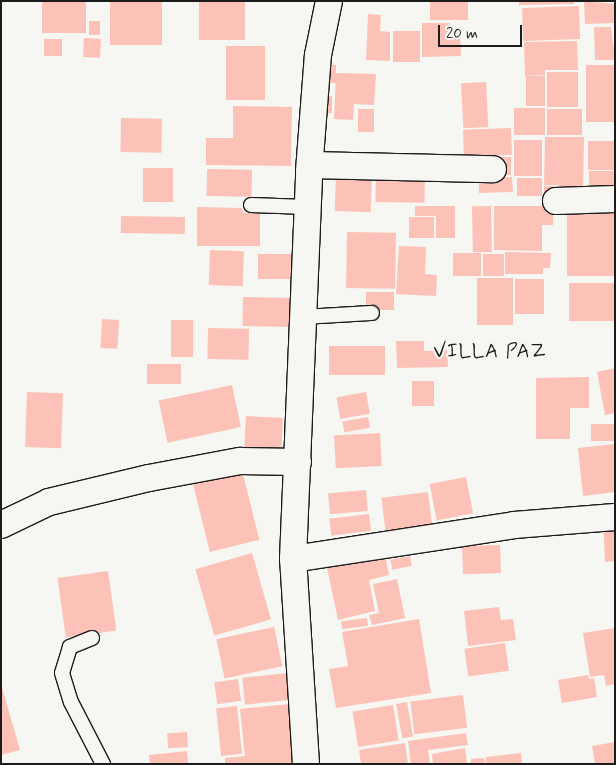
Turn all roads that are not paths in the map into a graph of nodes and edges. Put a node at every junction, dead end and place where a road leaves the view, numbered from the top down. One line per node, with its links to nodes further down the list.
1 (330, 1): 2 (street)
2 (310, 165): 3 (street); 7 (street)
3 (493, 169)
4 (615, 199): 5 (street)
5 (556, 201)
6 (251, 205): 7 (lane)
7 (307, 208): 9 (street)
8 (372, 313): 9 (lane)
9 (302, 318): 10 (street)
10 (298, 462): 12 (street); 13 (street)
11 (615, 517): 13 (street)
12 (1, 525)
13 (293, 559): 16 (street)
14 (92, 638): 15 (lane)
15 (103, 764)
16 (306, 764)

